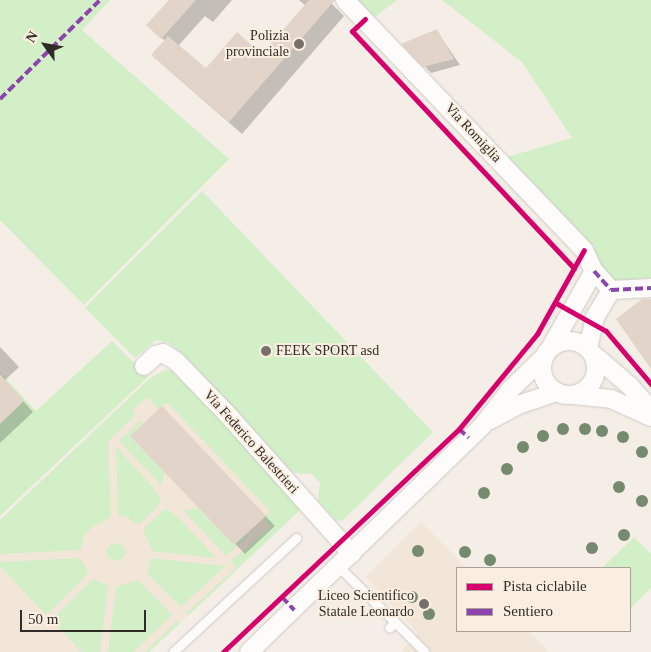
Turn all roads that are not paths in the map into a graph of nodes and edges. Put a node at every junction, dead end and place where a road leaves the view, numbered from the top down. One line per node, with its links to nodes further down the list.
1 (345, 0): 2 (street, Via Romiglia)
2 (594, 271): 4 (street, Via Romiglia); 6 (street)
3 (651, 288): 4 (street)
4 (611, 290): 5 (street)
5 (591, 351): 6 (street); 8 (street); 9 (street)
6 (547, 352): 8 (street); 11 (street)
7 (144, 366): 13 (street, Via Federico Balestrieri)
8 (565, 394): 10 (street); 11 (street)
9 (651, 410)
10 (651, 417)
11 (483, 424): 13 (street)
12 (296, 538): 15 (lane)
13 (352, 554): 14 (street)
14 (339, 567): 16 (street); 17 (lane)
15 (173, 652)
16 (249, 652)
17 (425, 652)

